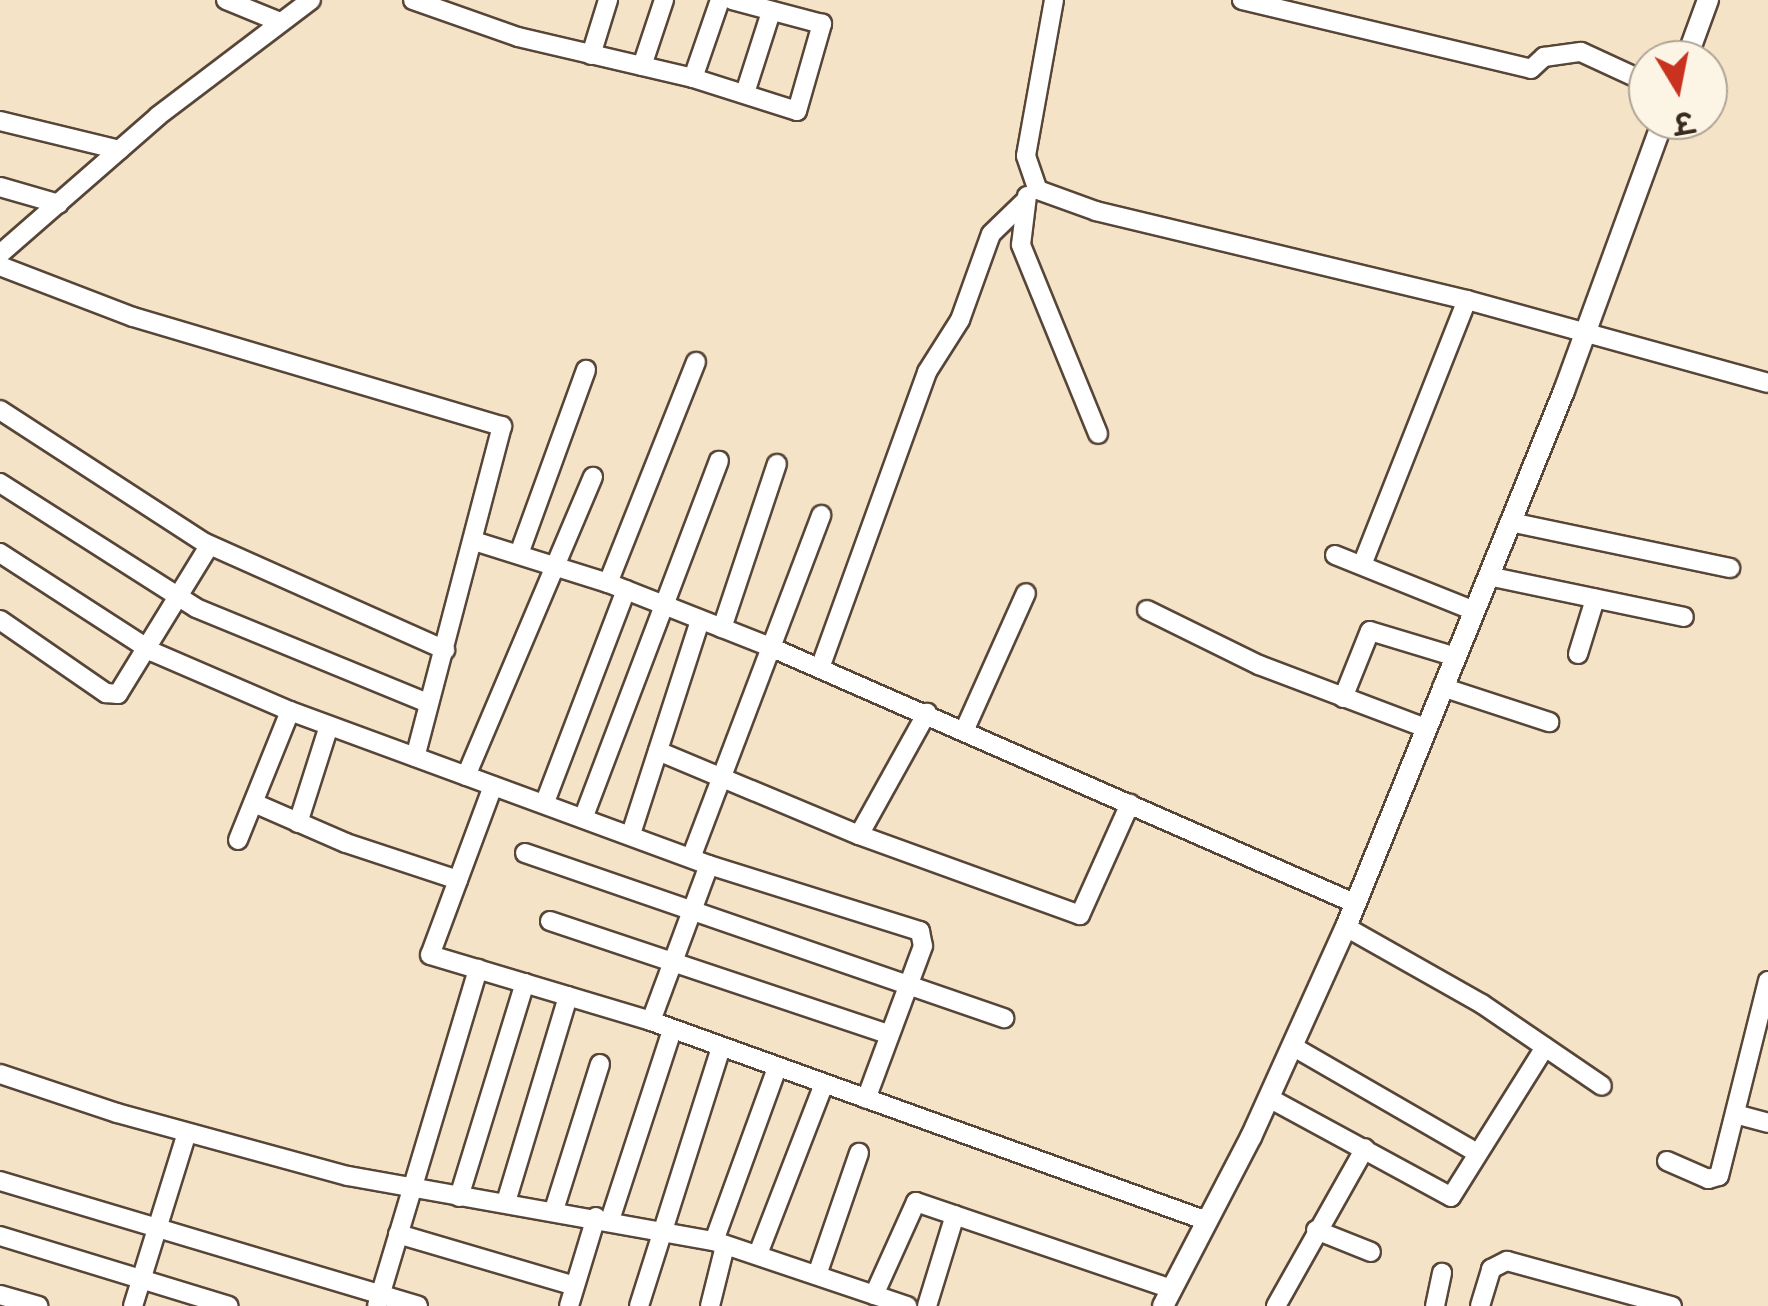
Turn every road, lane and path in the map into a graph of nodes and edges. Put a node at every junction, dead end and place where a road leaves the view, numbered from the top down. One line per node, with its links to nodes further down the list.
1 (226, 0): 12 (street)
2 (311, 0): 12 (street)
3 (413, 0): 14 (street)
4 (608, 0): 14 (street)
5 (664, 0): 15 (street)
6 (720, 0): 17 (street)
7 (732, 0): 11 (street)
8 (1054, 0): 23 (street)
9 (1242, 0): 16 (street)
10 (1708, 0): 13 (street)
11 (771, 12): 18 (street); 18 (street)
12 (280, 22): 21 (street)
13 (1693, 40)
14 (592, 54): 15 (street)
15 (642, 66): 17 (street)
16 (1628, 74)
17 (693, 78): 18 (street)
18 (745, 93)
19 (0, 122): 21 (street)
20 (1656, 140): 28 (street)
21 (120, 150): 24 (street)
22 (0, 187): 24 (street)
23 (1028, 191): 27 (street); 33 (street); 65 (street)
24 (59, 204): 25 (street)
25 (0, 254)
26 (0, 266): 40 (street)
27 (1466, 300): 28 (street); 45 (street)
28 (1586, 332): 31 (street); 39 (street)
29 (696, 362): 49 (street)
30 (586, 370): 43 (street)
31 (1768, 382)
32 (0, 410): 41 (street)
33 (1098, 434)
34 (719, 461): 53 (street)
35 (777, 464): 59 (street)
36 (592, 477): 46 (street)
37 (0, 483): 51 (street)
38 (821, 515): 60 (street)
39 (1510, 522): 47 (street); 48 (street)
40 (474, 542): 43 (street); 62 (street)
41 (209, 546): 51 (street); 62 (street)
42 (0, 552): 61 (street)
43 (519, 554): 46 (street)
44 (1335, 555): 45 (street)
45 (1362, 565): 55 (street)
46 (555, 566): 49 (street); 77 (street)
47 (1730, 568)
48 (1488, 576): 52 (street); 55 (street)
49 (617, 587): 53 (street); 80 (street)
50 (1026, 592): 74 (street)
51 (177, 597): 61 (street); 68 (street)
52 (1595, 599): 56 (street); 63 (street)
53 (666, 607): 58 (street); 83 (street)
54 (1147, 610): 67 (street)
55 (1472, 610): 64 (street)
56 (1684, 617)
57 (0, 620): 61 (street)
58 (700, 620): 59 (street); 75 (street)
59 (722, 628): 60 (street)
60 (768, 646): 65 (street); 78 (street)
61 (147, 648): 69 (street)
62 (445, 650): 68 (street)
63 (1578, 654)
64 (1453, 656): 66 (street); 67 (street)
65 (820, 668): 70 (street)
66 (1442, 687): 71 (street); 73 (street)
67 (1343, 698): 73 (street)
68 (428, 703): 76 (street)
69 (290, 711): 72 (street); 81 (street)
70 (927, 713): 74 (street); 86 (street)
71 (1549, 722)
72 (329, 726): 76 (street); 84 (street)
73 (1423, 726): 91 (street)
74 (964, 730): 82 (street)
75 (658, 751): 78 (street); 85 (street)
76 (416, 757): 77 (street)
77 (466, 776): 79 (street)
78 (720, 780): 86 (street); 89 (street)
79 (494, 786): 80 (street); 90 (street)
80 (545, 802): 83 (street)
81 (254, 803): 84 (street); 87 (street)
82 (1130, 804): 86 (street); 91 (street)
83 (584, 816): 85 (street)
84 (298, 823): 90 (street)
85 (631, 834): 89 (street)
86 (859, 835)
87 (238, 840)
88 (526, 853): 92 (street)
89 (700, 861): 92 (street); 97 (street)
90 (458, 880): 96 (street)
91 (1354, 902): 94 (street)
92 (693, 909): 95 (street); 97 (street)
93 (550, 921): 95 (street)
94 (1346, 927): 105 (street); 106 (street)
95 (674, 962): 102 (street); 104 (street)
96 (478, 969): 99 (street); 123 (street)
97 (908, 982): 101 (street); 104 (street)
98 (1768, 982): 115 (street)
99 (525, 984): 100 (street); 124 (street)
100 (568, 996): 102 (street); 125 (street)
101 (1004, 1018)
102 (651, 1022): 103 (street)
103 (672, 1030): 107 (street); 128 (street)
104 (888, 1034): 114 (street)
105 (1292, 1046): 113 (street); 119 (street)
106 (1545, 1046): 112 (street); 119 (street)
107 (722, 1048): 109 (street); 131 (street)
108 (600, 1064): 126 (street)
109 (777, 1068): 111 (street); 135 (street)
110 (0, 1074): 117 (street)
111 (824, 1084): 114 (street); 137 (street)
112 (1602, 1086)
113 (1269, 1098): 118 (street); 129 (street)
114 (866, 1099): 129 (street)
115 (1736, 1114): 116 (street); 121 (street)
116 (1768, 1123)
117 (187, 1133): 123 (street); 130 (street)
118 (1365, 1148): 119 (street); 132 (street)
119 (1478, 1153)
120 (859, 1154): 138 (street)
121 (1666, 1161)
122 (0, 1181): 130 (street)
123 (412, 1190): 124 (street); 133 (street)
124 (460, 1196): 125 (street)
125 (506, 1202): 126 (street)
126 (554, 1210): 128 (street)
127 (955, 1215): 143 (street); 144 (street); 154 (street)
128 (603, 1218): 131 (street); 141 (street)
129 (1207, 1221): 144 (street)
130 (154, 1230): 140 (street); 145 (street)
131 (659, 1230): 135 (street); 152 (street)
132 (1316, 1230): 136 (street); 155 (street)
133 (398, 1234): 141 (street); 145 (street)
134 (0, 1236): 140 (street)
135 (720, 1244): 137 (street); 146 (street)
136 (1371, 1252)
137 (758, 1254): 138 (street)
138 (818, 1272): 143 (street)
139 (1442, 1273): 156 (street)
140 (141, 1280): 148 (street); 149 (street)
141 (575, 1286): 151 (street)
142 (0, 1295): 147 (street)
143 (874, 1295): 153 (street)
144 (1167, 1297)
145 (378, 1300): 150 (street)
146 (716, 1305)
147 (38, 1306)
148 (133, 1306)
149 (229, 1306)
150 (418, 1306)
151 (569, 1306)
152 (639, 1306)
153 (907, 1306)
154 (927, 1306)
155 (1276, 1306)
156 (1435, 1306)
157 (1480, 1306): 158 (street)
158 (1672, 1306)

